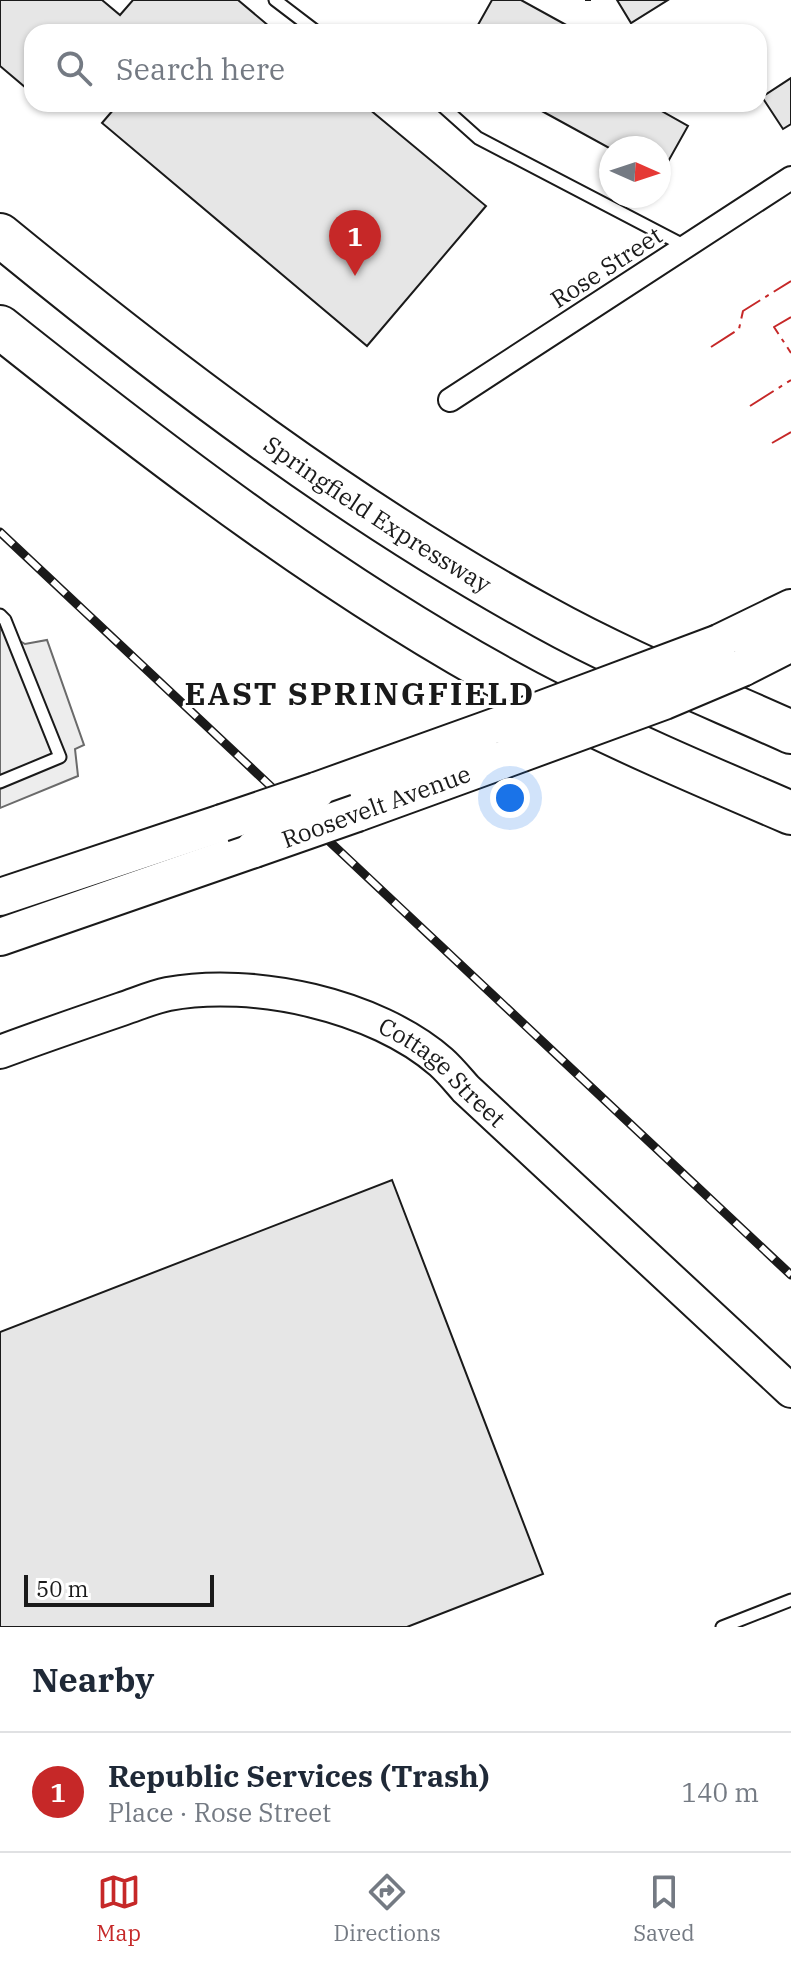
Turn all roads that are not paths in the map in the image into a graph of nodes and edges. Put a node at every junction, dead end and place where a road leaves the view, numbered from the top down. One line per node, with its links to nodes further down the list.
1 (275, 0): 2 (lane)
2 (306, 24)
3 (449, 112): 6 (lane)
4 (791, 178): 6 (street, Rose Street)
5 (0, 235): 13 (highway, Springfield Expressway)
6 (686, 246): 8 (street, Rose Street)
7 (0, 327): 16 (highway)
8 (450, 400)
9 (791, 608): 12 (main road, Roosevelt Avenue)
10 (0, 615): 15 (lane)
11 (791, 643): 12 (main road, Roosevelt Avenue)
12 (731, 655): 14 (main road, Roosevelt Avenue, bridge)
13 (791, 732)
14 (501, 743): 17 (main road, Roosevelt Avenue, bridge); 18 (main road, Roosevelt Avenue, bridge)
15 (0, 782)
16 (791, 813)
17 (0, 897)
18 (0, 937)
19 (0, 1052): 20 (main road, Cottage Street)
20 (791, 1391)
21 (791, 1600): 22 (lane)
22 (722, 1627)

